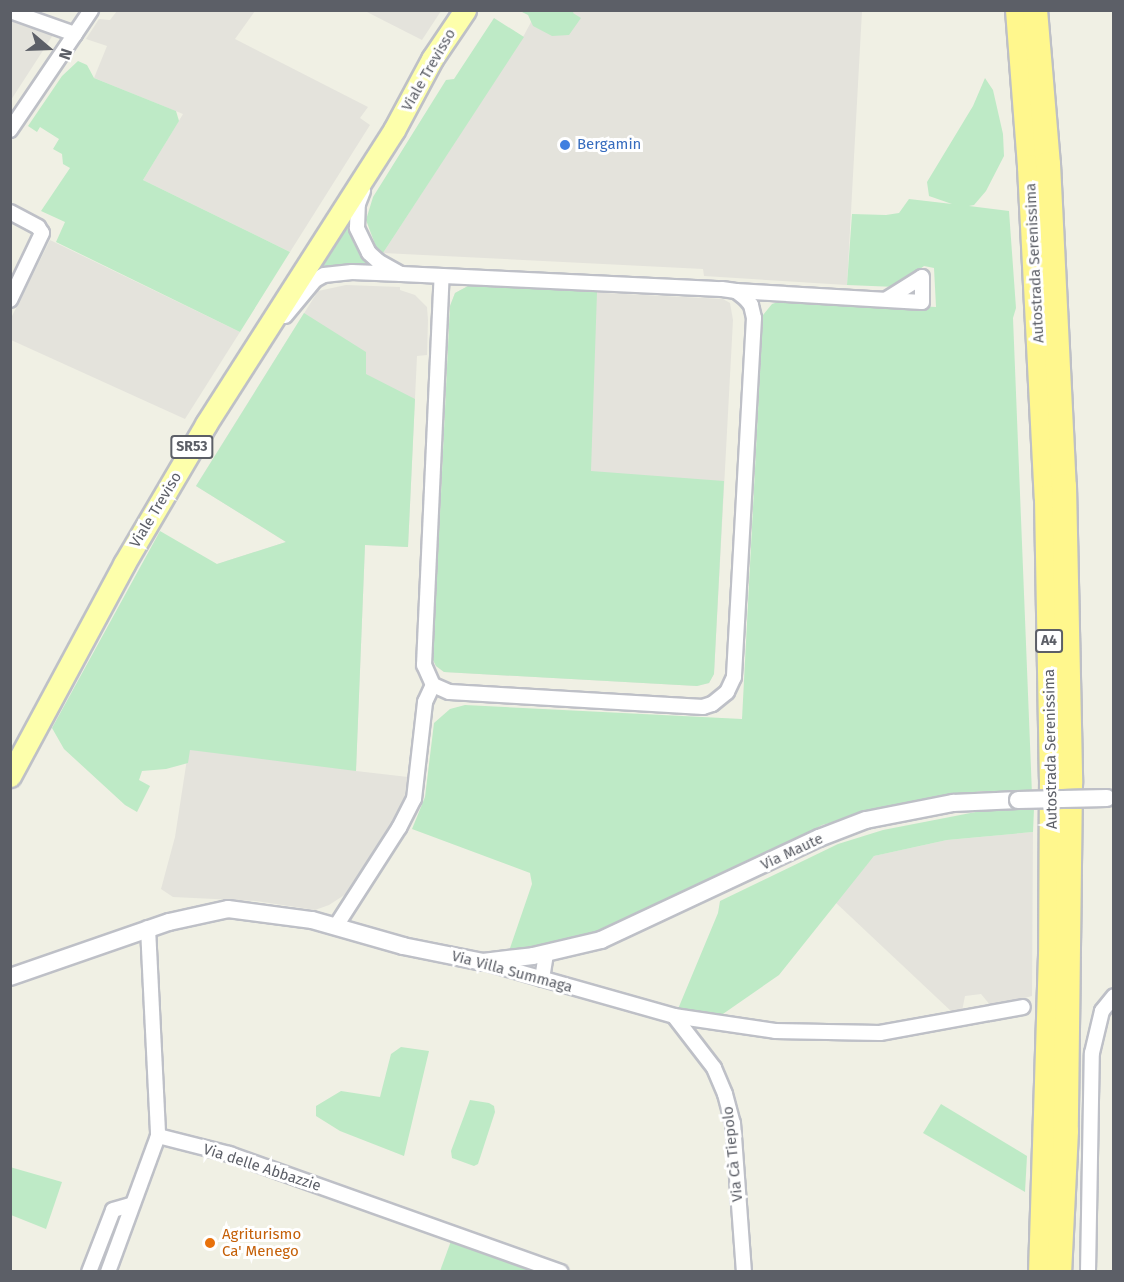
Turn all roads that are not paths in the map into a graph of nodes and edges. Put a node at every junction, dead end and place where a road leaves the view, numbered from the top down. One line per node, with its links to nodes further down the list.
1 (90, 10): 7 (street)
2 (465, 10): 9 (main road, Viale Trevisso / SR53)
3 (478, 10): 9 (main road)
4 (1018, 10): 35 (highway, Autostrada Serenissima / A4)
5 (1035, 10): 36 (highway, Autostrada Serenissima / A4)
6 (10, 11): 7 (street)
7 (75, 34): 8 (street)
8 (10, 130)
9 (394, 130): 11 (street); 16 (main road, Viale Treviso / SR53)
10 (10, 212): 15 (street)
11 (401, 274): 12 (street); 16 (street)
12 (442, 276): 13 (street); 17 (street)
13 (736, 291): 14 (street); 17 (street)
14 (887, 299)
15 (10, 300)
16 (206, 424): 18 (main road, Viale Treviso / SR53)
17 (434, 685): 20 (street)
18 (10, 776)
19 (1110, 798): 22 (street, Via Maute, bridge)
20 (336, 926): 21 (street, Via Villa Summaga); 23 (street, Via Villa Summaga)
21 (148, 928): 24 (street, Via Villa Summaga); 29 (street)
22 (546, 954): 23 (street, Via Maute); 25 (street)
23 (483, 962): 25 (street, Via Villa Summaga)
24 (10, 977)
25 (542, 979): 28 (street, Via Villa Summaga)
26 (1113, 996): 37 (street)
27 (1023, 1006): 28 (street, Via Villa Summaga)
28 (674, 1016): 34 (street, Via Cà Tiepolo)
29 (158, 1136): 30 (street); 33 (street, Via delle Abbazzie)
30 (131, 1205): 31 (street); 32 (street)
31 (89, 1272)
32 (108, 1272)
33 (561, 1272)
34 (744, 1272)
35 (1041, 1272)
36 (1059, 1272)
37 (1088, 1272)

